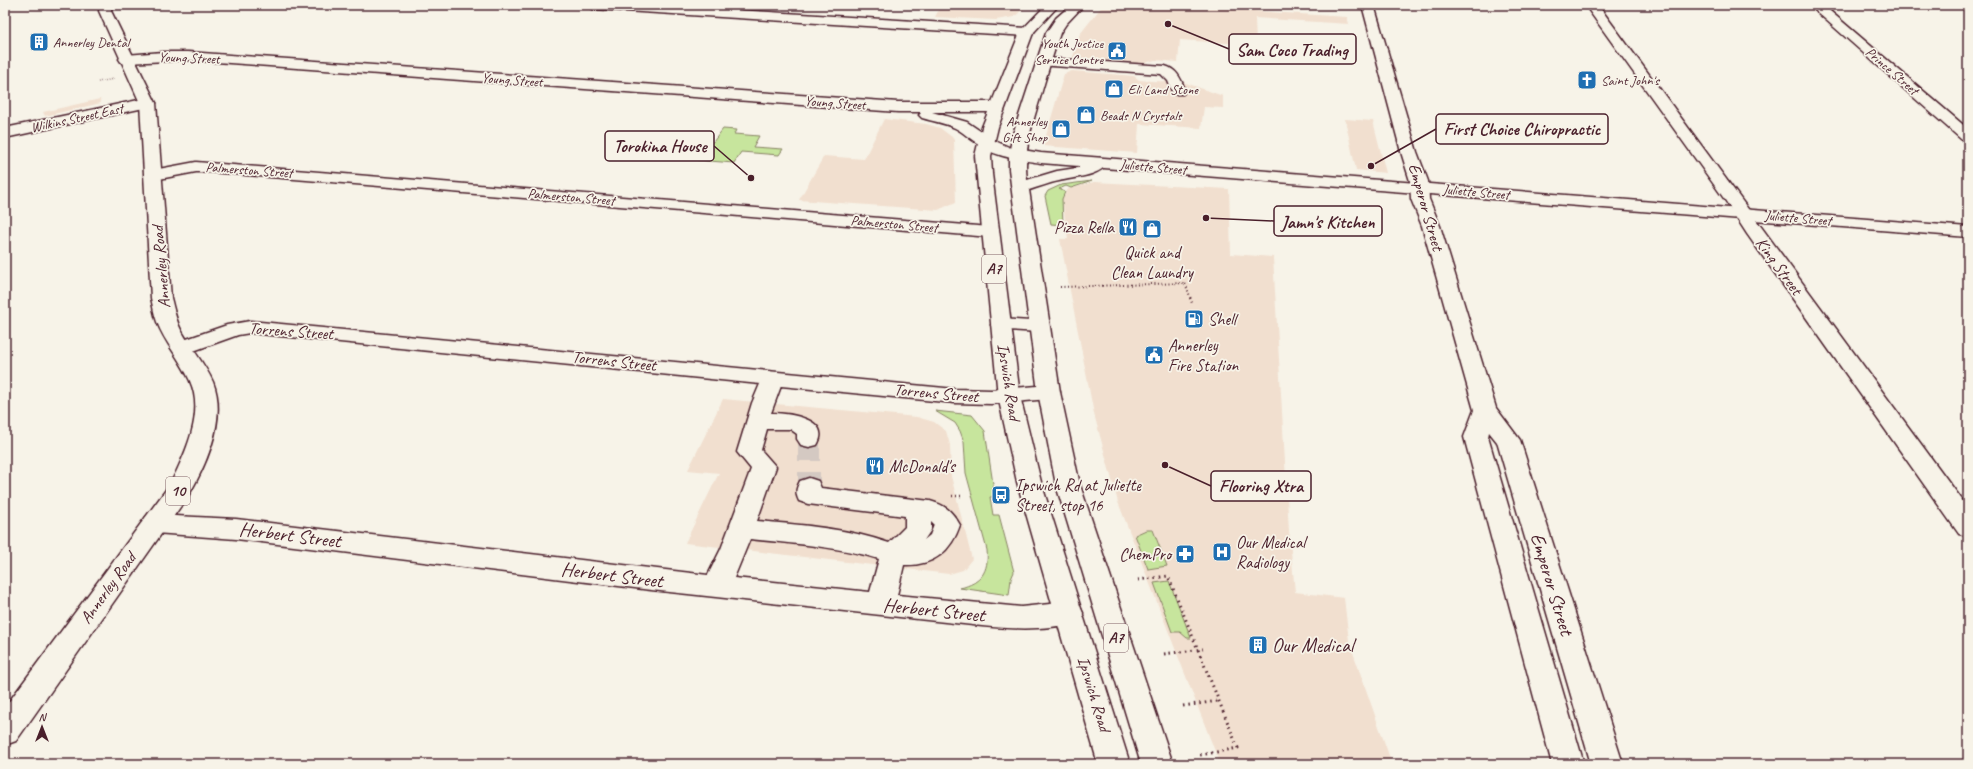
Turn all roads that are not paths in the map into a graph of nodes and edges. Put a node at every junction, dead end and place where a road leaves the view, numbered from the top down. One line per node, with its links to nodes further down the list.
1 (106, 5): 9 (main road, Annerley Road / 10)
2 (593, 5): 8 (main road)
3 (1053, 5): 8 (main road, Ipswich Road / A7)
4 (1078, 5): 10 (main road, A7)
5 (1368, 5): 22 (main road, Emperor Street)
6 (1591, 5): 23 (main road, King Street)
7 (1815, 5): 16 (main road, Prince Street)
8 (1027, 32): 13 (main road, Ipswich Road / A7)
9 (126, 59): 12 (main road, Annerley Road / 10); 14 (main road, Young Street)
10 (1044, 62): 11 (main road); 18 (main road, A7)
11 (1178, 91)
12 (148, 103): 15 (main road, Wilkins Street East); 20 (main road, Annerley Road / 10)
13 (997, 107): 14 (main road, Young Street); 17 (main road, Ipswich Road / A7)
14 (898, 108): 17 (main road, Young Street)
15 (5, 133)
16 (1968, 137)
17 (986, 142): 18 (main road, Juliette Street); 24 (main road, Ipswich Road / A7)
18 (1017, 154): 19 (main road, Juliette Street); 21 (main road, A7)
19 (1100, 162): 21 (main road); 22 (main road, Juliette Street)
20 (154, 175): 24 (main road, Palmerston Street); 28 (main road, Annerley Road / 10)
21 (1020, 187): 27 (main road, A7)
22 (1419, 187): 23 (main road, Juliette Street); 32 (main road, Emperor Street)
23 (1742, 214): 25 (main road, Juliette Street); 37 (main road, King Street)
24 (990, 232): 26 (main road, Ipswich Road / A7)
25 (1968, 232)
26 (1000, 326): 27 (main road); 31 (main road, Ipswich Road / A7)
27 (1039, 326): 30 (main road, A7)
28 (182, 348): 29 (main road, Torrens Street); 36 (main road, Annerley Road / 10)
29 (774, 377): 31 (main road, Torrens Street); 33 (main road)
30 (1050, 392): 31 (main road, Torrens Street); 45 (main road, A7)
31 (1009, 396): 42 (main road, Ipswich Road / A7)
32 (1485, 410): 46 (main road, Emperor Street); 47 (main road, Emperor Street)
33 (757, 422): 34 (main road); 38 (main road)
34 (809, 439)
35 (809, 487): 39 (main road)
36 (155, 524): 40 (main road, Herbert Street); 43 (main road, Annerley Road / 10)
37 (1968, 527)
38 (741, 529): 39 (main road); 40 (main road)
39 (893, 554): 41 (main road)
40 (717, 586): 41 (main road, Herbert Street)
41 (881, 604): 42 (main road, Herbert Street)
42 (1069, 613): 44 (main road, Ipswich Road / A7)
43 (5, 731)
44 (1114, 764)
45 (1157, 764)
46 (1568, 764)
47 (1607, 764)

